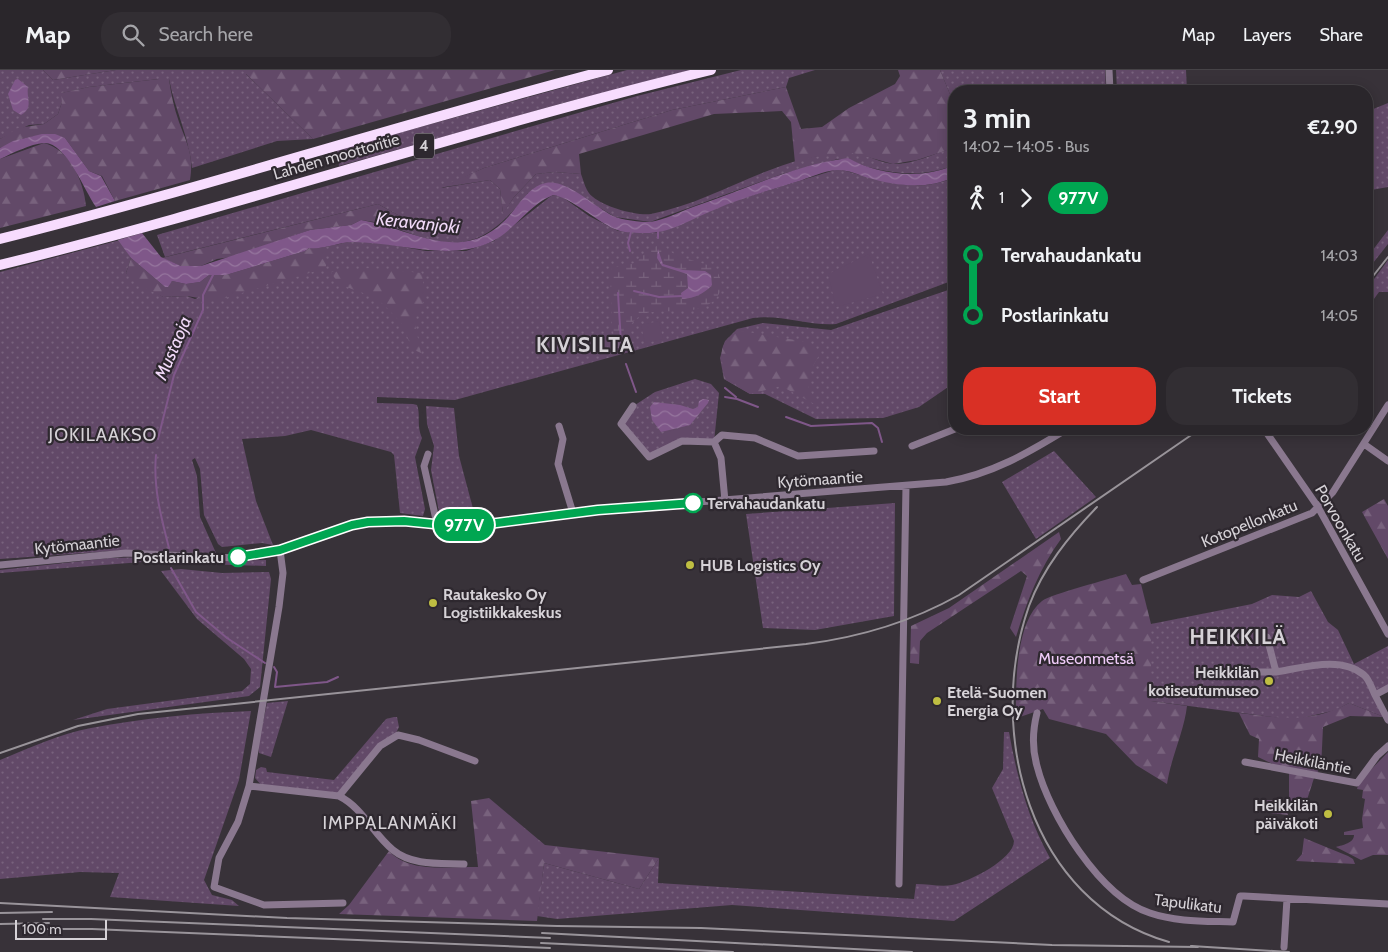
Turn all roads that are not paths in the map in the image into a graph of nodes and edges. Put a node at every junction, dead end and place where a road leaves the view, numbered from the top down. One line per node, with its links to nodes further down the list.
1 (608, 70): 5 (highway, Lahden moottoritie / 4)
2 (711, 70): 6 (highway, Lahden moottoritie / 4)
3 (1109, 70): 4 (street)
4 (1110, 85)
5 (0, 239)
6 (0, 265)
7 (1388, 405): 10 (street, Kotopellonkatu)
8 (633, 406): 15 (street)
9 (559, 426): 24 (street)
10 (1373, 429)
11 (948, 432): 17 (street)
12 (1052, 435): 21 (street, Kytömaantie)
13 (1268, 435): 23 (street, Porvoonkatu)
14 (1370, 435): 16 (street, Kotopellonkatu)
15 (714, 442): 18 (street); 22 (street)
16 (1364, 444): 20 (street); 23 (street, Kotopellonkatu)
17 (912, 446)
18 (874, 451)
19 (428, 454): 25 (street)
20 (1388, 461)
21 (906, 486): 22 (street, Kytömaantie); 43 (street)
22 (725, 501): 24 (street, Kytömaantie)
23 (1318, 507): 28 (street, Kotopellonkatu); 29 (street, Porvoonkatu)
24 (573, 513): 25 (street, Kytömaantie)
25 (437, 524): 26 (street, Kytömaantie)
26 (280, 550): 27 (street, Kytömaantie); 40 (street)
27 (0, 565)
28 (1143, 580)
29 (1387, 630)
30 (1267, 637): 32 (street)
31 (1256, 672): 32 (street)
32 (1276, 672): 34 (street)
33 (1388, 688): 34 (street)
34 (1376, 695): 36 (street)
35 (1037, 713): 44 (street, Tapulikatu)
36 (1388, 720)
37 (1388, 746): 39 (street, Heikkiläntie)
38 (475, 761): 41 (street)
39 (1245, 762)
40 (249, 786): 41 (street); 45 (street)
41 (339, 796): 42 (street)
42 (464, 864)
43 (899, 884)
44 (1287, 899): 46 (street, Tapulikatu); 47 (street)
45 (343, 903)
46 (1388, 904)
47 (1284, 947)

